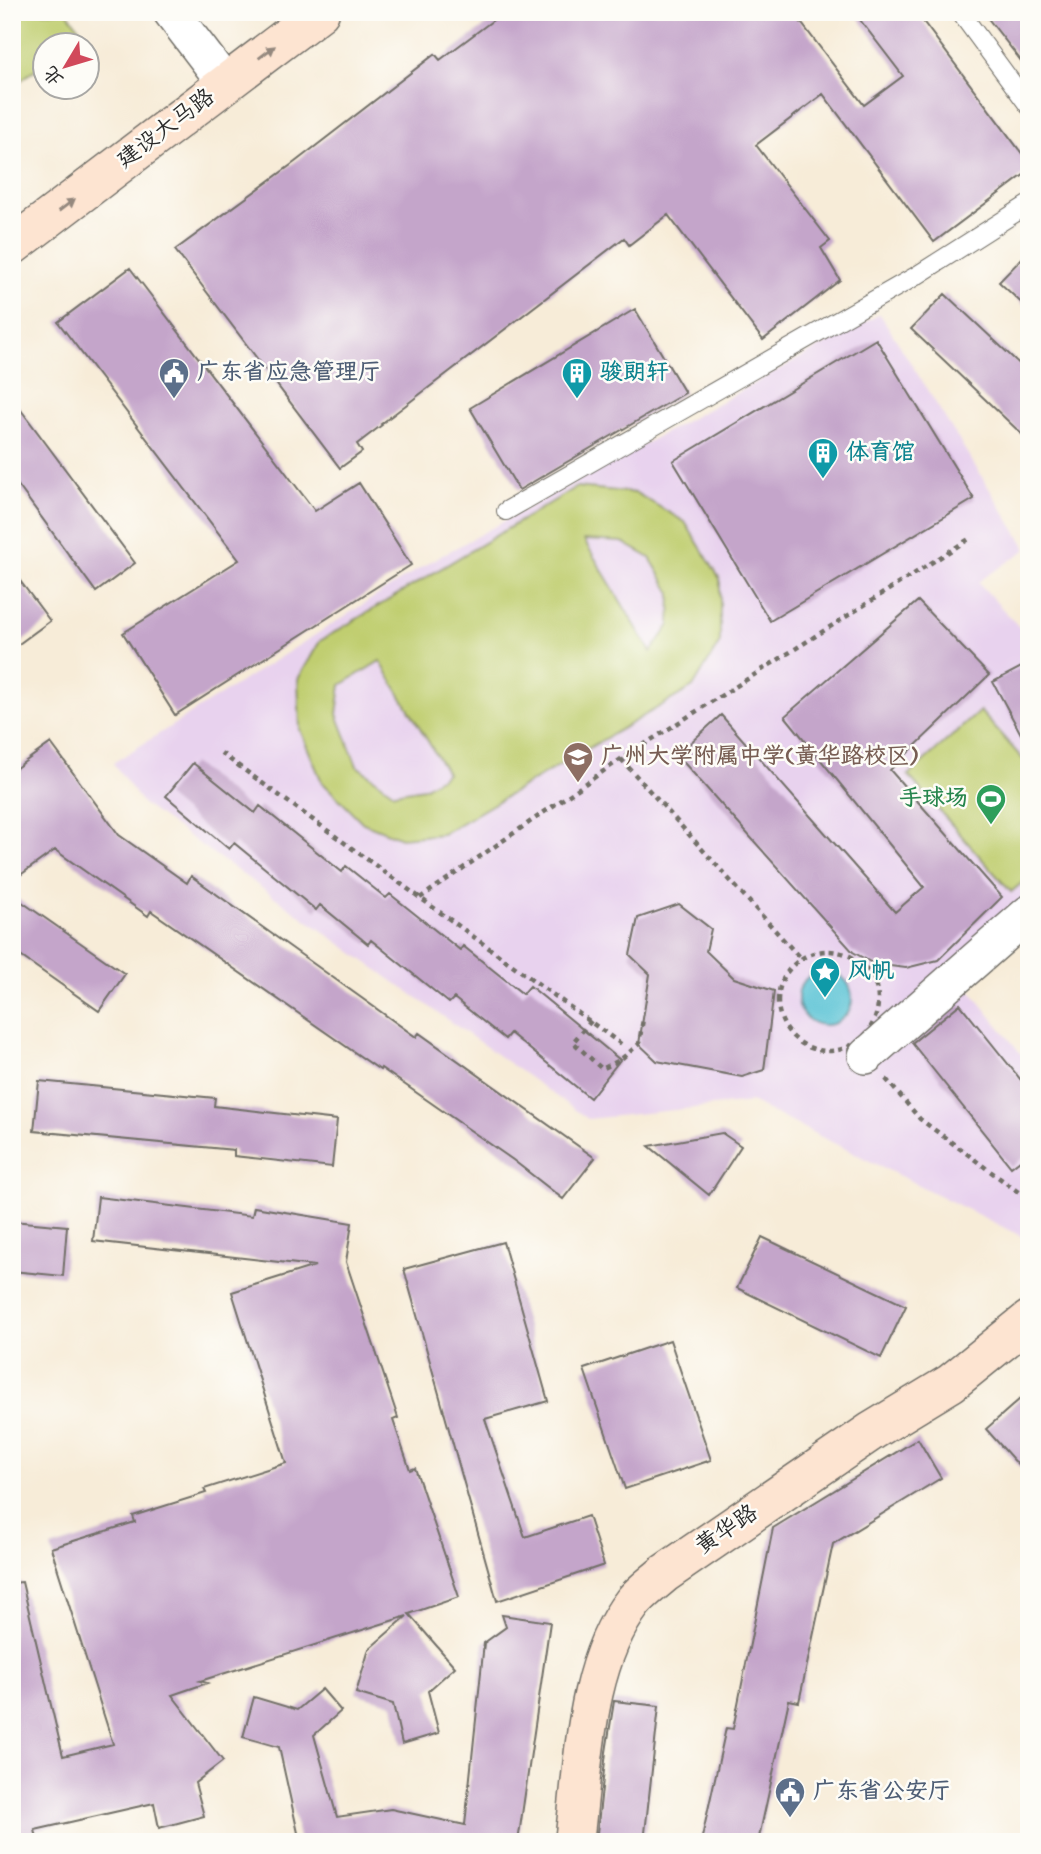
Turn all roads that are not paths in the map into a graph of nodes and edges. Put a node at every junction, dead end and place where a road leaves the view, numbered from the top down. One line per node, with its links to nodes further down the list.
1 (172, 12): 4 (street)
2 (320, 12): 4 (street, 建设大马路, one-way to 2)
3 (960, 12): 5 (lane)
4 (226, 84): 7 (street, 建设大马路, one-way to 4)
5 (1029, 106)
6 (1029, 204): 8 (lane)
7 (12, 246)
8 (506, 511)
9 (1029, 913): 10 (street)
10 (860, 1050)
11 (1029, 1320): 12 (street, 黄华路)
12 (574, 1842)

